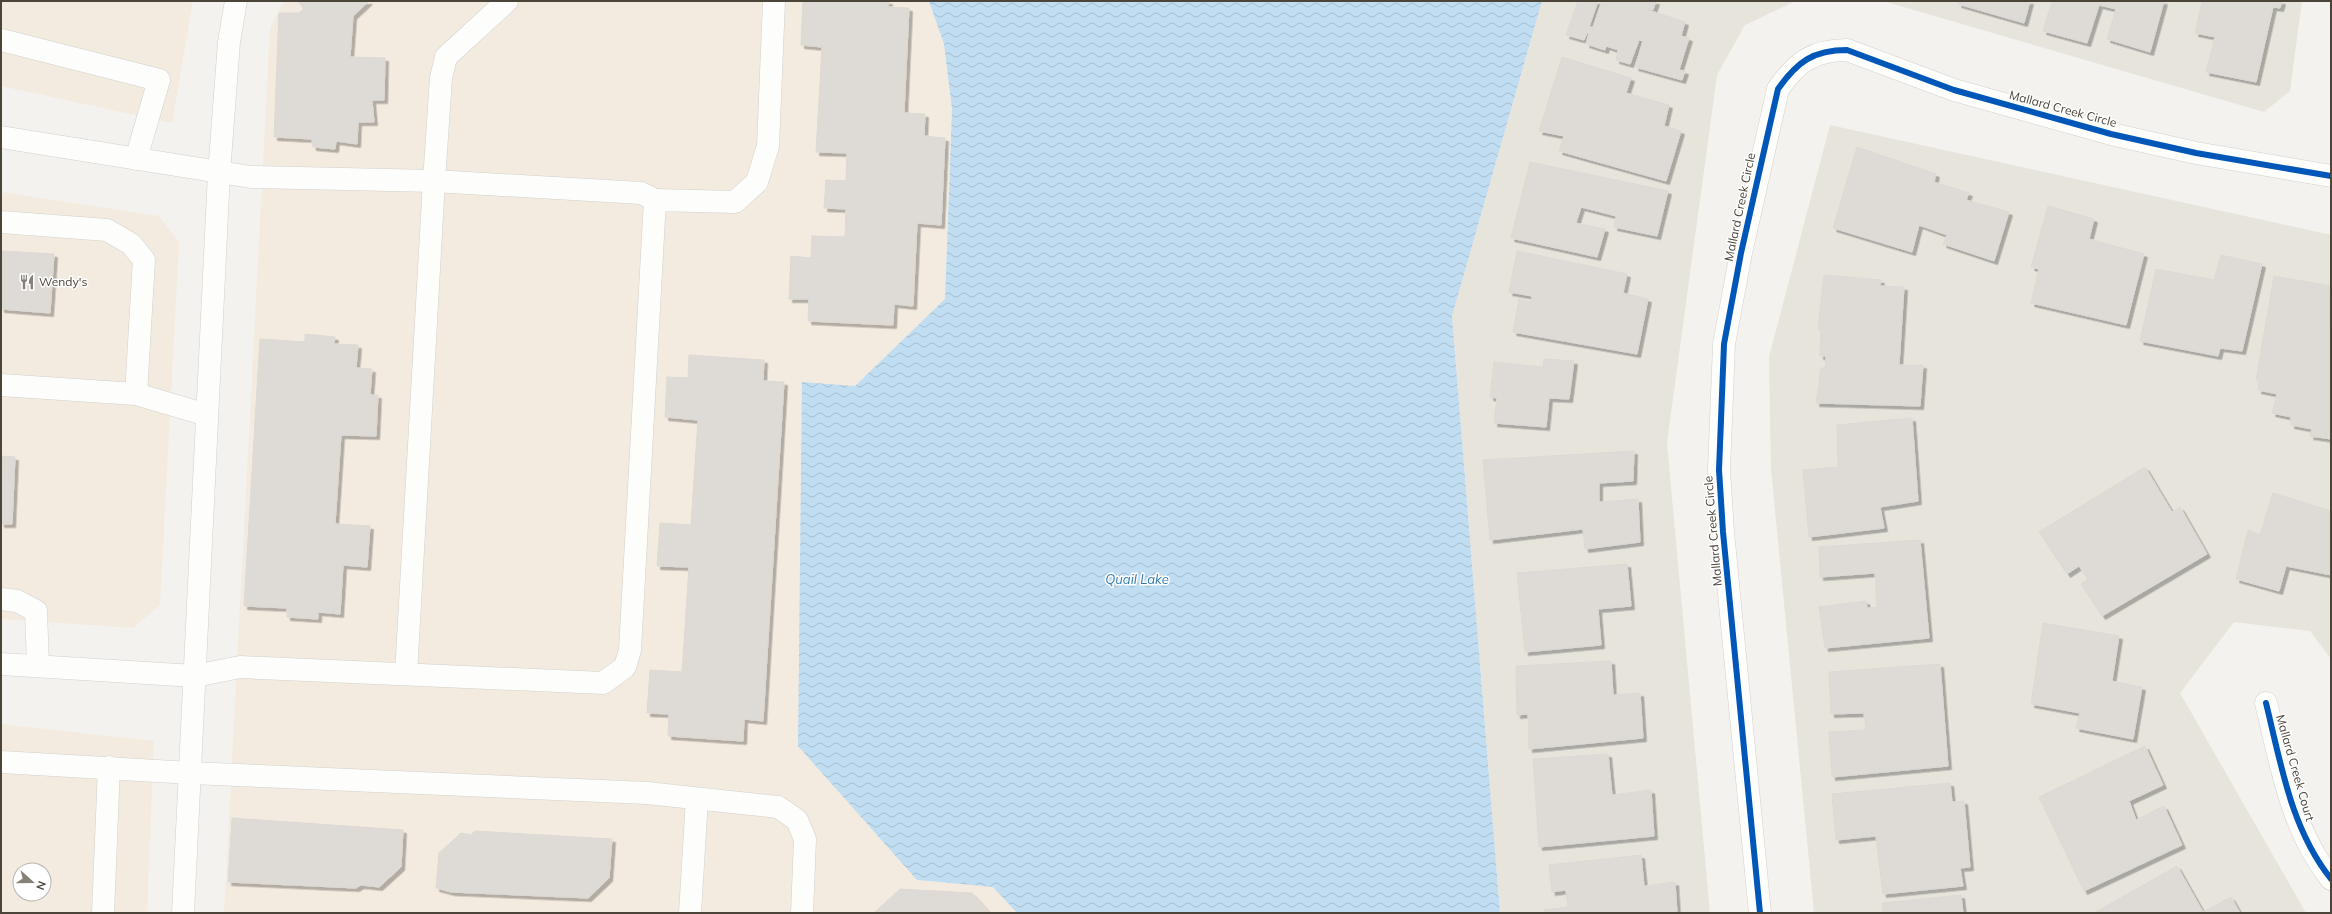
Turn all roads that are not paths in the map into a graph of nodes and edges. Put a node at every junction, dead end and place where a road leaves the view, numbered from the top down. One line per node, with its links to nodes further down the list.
1 (236, 1): 7 (street)
2 (507, 1): 9 (street)
3 (774, 1): 10 (street)
4 (1, 40): 6 (street)
5 (1, 137): 6 (street)
6 (136, 160): 7 (street)
7 (219, 173): 9 (street); 14 (street)
8 (2331, 176): 30 (street, Mallard Creek Circle)
9 (434, 181): 10 (street); 18 (street)
10 (655, 200): 18 (street)
11 (1, 222): 13 (street)
12 (1, 385): 13 (street)
13 (136, 394): 14 (street)
14 (207, 415): 19 (street)
15 (1, 599): 17 (street)
16 (1, 664): 17 (street)
17 (38, 666): 19 (street)
18 (406, 674): 19 (street)
19 (196, 676): 23 (street)
20 (2266, 704): 25 (street, Mallard Creek Court)
21 (1, 762): 22 (street)
22 (109, 767): 23 (street); 26 (street)
23 (191, 773): 24 (street); 27 (street)
24 (697, 799): 28 (street); 29 (street)
25 (2331, 879)
26 (102, 913)
27 (183, 913)
28 (690, 913)
29 (802, 913)
30 (1760, 913)

